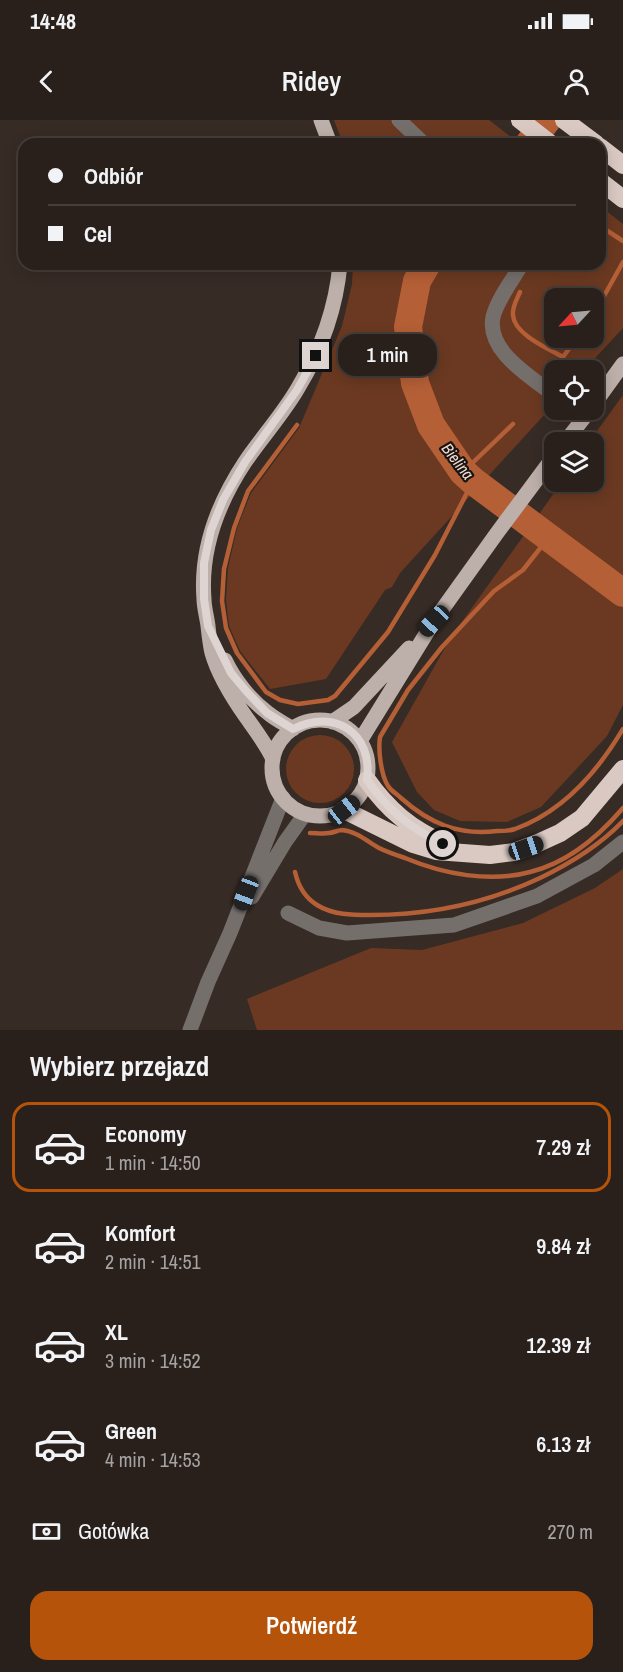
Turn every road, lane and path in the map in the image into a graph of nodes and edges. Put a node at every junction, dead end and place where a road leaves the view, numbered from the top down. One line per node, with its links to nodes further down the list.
1 (321, 120): 5 (main road)
2 (399, 120): 6 (street)
3 (520, 120): 7 (highway)
4 (567, 122): 8 (highway)
5 (328, 138)
6 (418, 138)
7 (543, 138)
8 (588, 138)
9 (606, 152): 10 (highway)
10 (623, 165)
11 (606, 186): 12 (highway)
12 (623, 199)
13 (339, 270): 20 (main road)
14 (519, 270): 16 (street)
15 (623, 364): 17 (main road)
16 (544, 387)
17 (604, 390)
18 (544, 469): 19 (main road)
19 (434, 621): 21 (main road); 23 (main road)
20 (208, 626): 22 (main road); 24 (main road)
21 (332, 722): 22 (main road); 23 (main road)
22 (293, 729): 24 (main road)
23 (360, 741): 26 (main road)
24 (273, 759): 27 (main road)
25 (623, 769): 31 (highway)
26 (367, 780): 28 (main road); 31 (highway)
27 (283, 798): 29 (main road); 33 (street)
28 (344, 810): 29 (main road); 31 (highway)
29 (305, 814): 33 (street)
30 (623, 842): 32 (street)
31 (463, 852)
32 (288, 913)
33 (230, 933): 34 (street)
34 (190, 1030)

